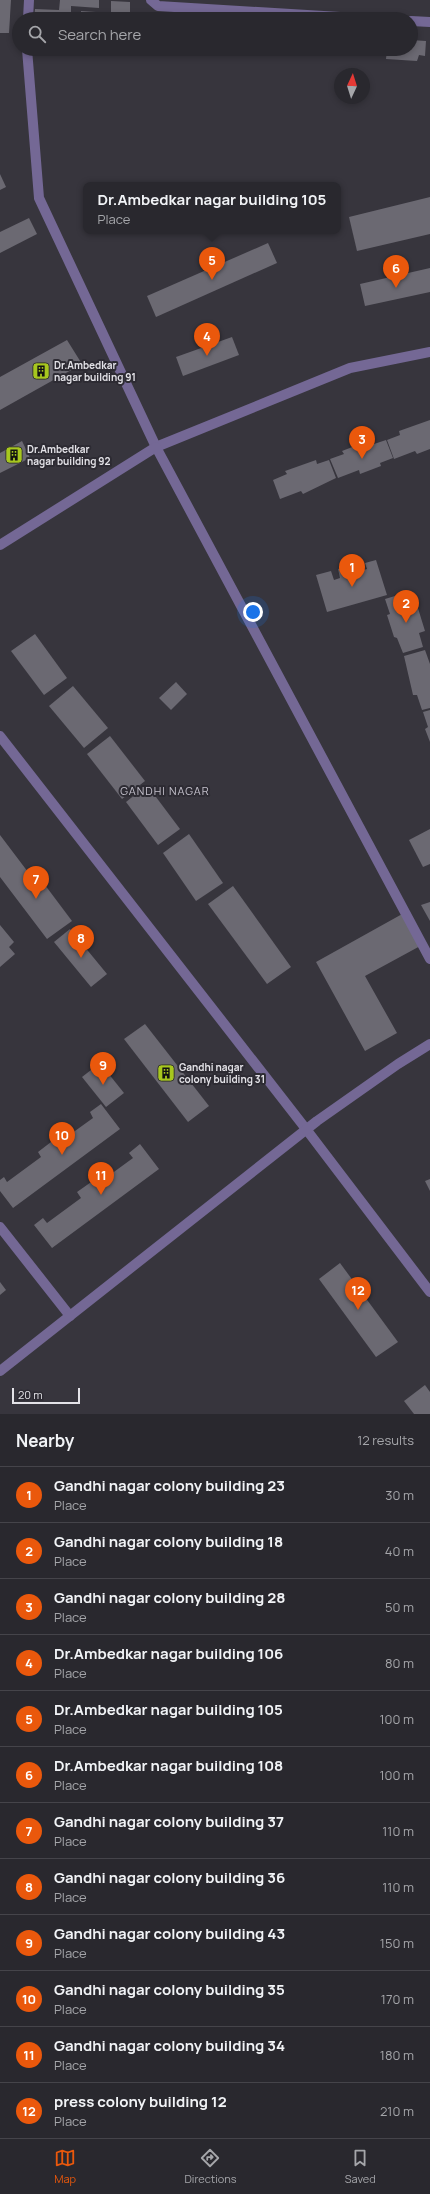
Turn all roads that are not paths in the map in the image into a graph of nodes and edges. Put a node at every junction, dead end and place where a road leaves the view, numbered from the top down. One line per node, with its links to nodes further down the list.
1 (29, 0): 3 (street)
2 (151, 0): 4 (street)
3 (28, 12)
4 (257, 12)
5 (418, 21): 6 (street)
6 (430, 22)
7 (29, 56): 9 (street)
8 (430, 352): 9 (street)
9 (156, 448): 10 (street); 12 (street)
10 (0, 545)
11 (0, 736): 14 (street)
12 (430, 959)
13 (430, 1044): 14 (street)
14 (306, 1130): 16 (street); 17 (street)
15 (0, 1227): 17 (street)
16 (430, 1292)
17 (70, 1316): 18 (street)
18 (0, 1371)

